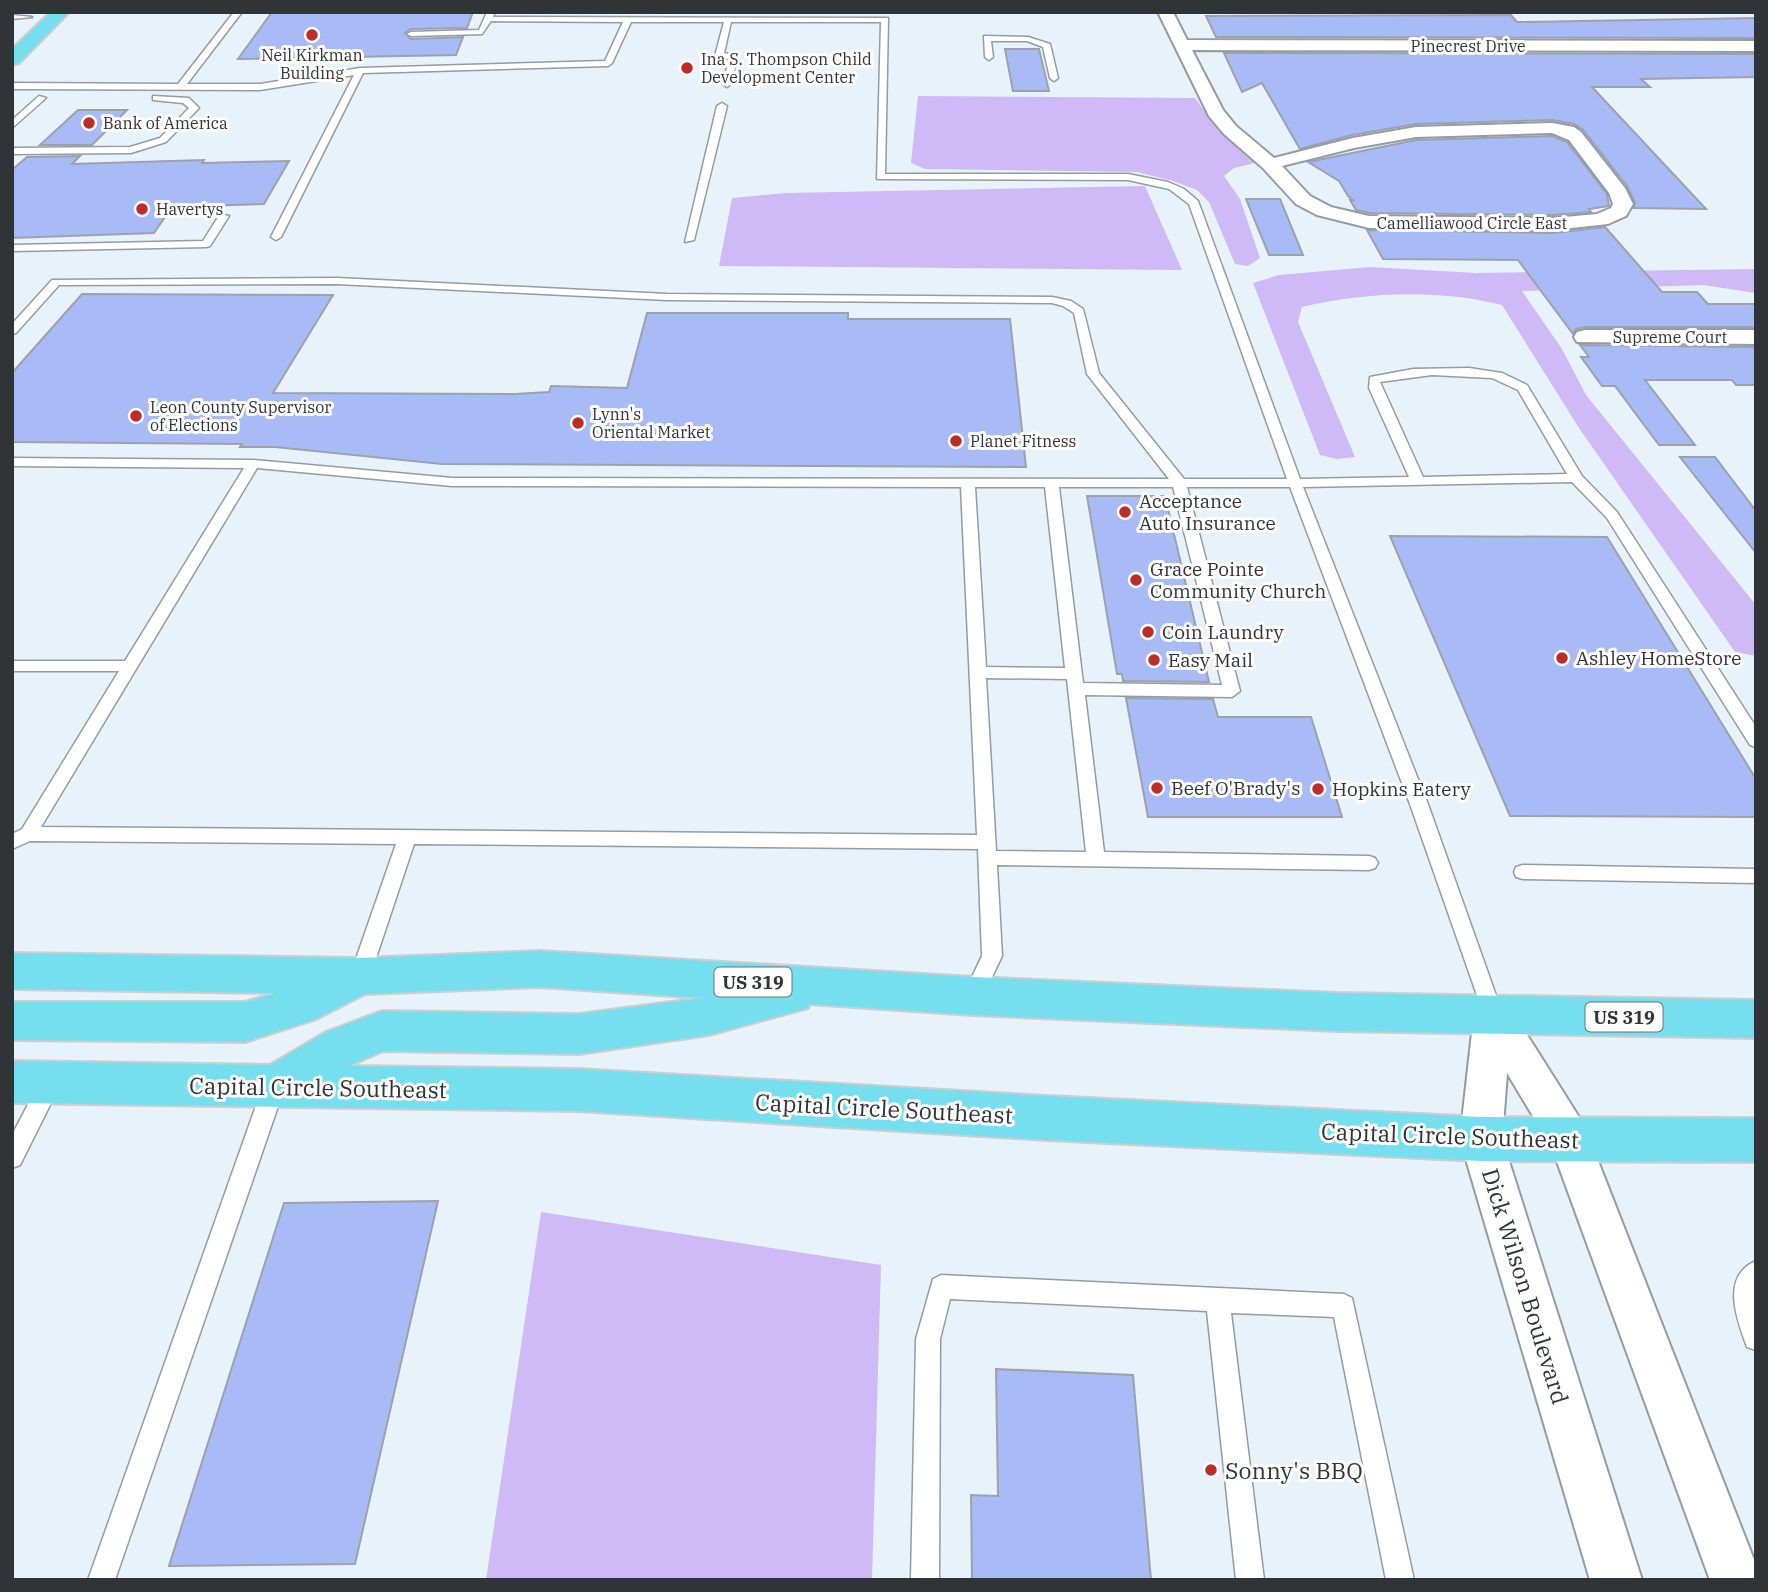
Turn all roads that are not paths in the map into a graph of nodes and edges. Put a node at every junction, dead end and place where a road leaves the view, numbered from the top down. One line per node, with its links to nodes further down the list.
1 (61, 12): 14 (main road)
2 (238, 12): 19 (lane)
3 (1165, 12): 11 (street, Camelliawood Circle East)
4 (24, 16): 9 (main road)
5 (489, 16): 6 (lane); 10 (lane)
6 (568, 16): 7 (lane)
7 (628, 20): 8 (lane); 15 (lane)
8 (728, 20): 17 (lane); 42 (lane)
9 (12, 31)
10 (411, 34)
11 (1180, 45): 12 (street, Pinecrest Drive); 27 (street, Camelliawood Circle East)
12 (1756, 46)
13 (989, 57): 16 (lane)
14 (12, 59)
15 (359, 71): 19 (lane); 29 (lane)
16 (1055, 78)
17 (727, 83)
18 (12, 86): 19 (lane)
19 (180, 87)
20 (22, 98): 21 (lane)
21 (42, 98): 22 (lane); 25 (lane)
22 (55, 98)
23 (146, 98): 26 (lane)
24 (722, 106): 30 (lane)
25 (12, 125)
26 (12, 151)
27 (1270, 164): 27 (street, Camelliawood Circle East)
28 (223, 216): 31 (lane)
29 (276, 237)
30 (689, 240)
31 (12, 248)
32 (12, 331): 41 (lane)
33 (1585, 337): 34 (street, Supreme Court)
34 (1756, 337)
35 (12, 462): 36 (lane)
36 (253, 464): 38 (lane); 44 (lane)
37 (1576, 478): 40 (lane); 40 (lane); 47 (lane)
38 (968, 481): 39 (lane); 45 (lane)
39 (1051, 481): 41 (lane); 46 (lane)
40 (1418, 481): 42 (lane)
41 (1179, 482): 42 (lane); 46 (lane)
42 (1295, 483): 59 (lane)
43 (12, 666): 44 (lane)
44 (130, 666): 49 (lane)
45 (978, 672): 46 (lane); 50 (lane)
46 (1075, 682): 51 (lane)
47 (1756, 741)
48 (407, 837): 49 (lane); 50 (lane); 56 (lane)
49 (20, 838)
50 (987, 850): 51 (lane); 58 (lane)
51 (1096, 859): 52 (lane)
52 (1369, 863)
53 (1523, 872): 54 (lane)
54 (1756, 877)
55 (12, 971): 56 (main road, US 319)
56 (360, 976): 57 (main road, US 319); 61 (main road)
57 (828, 986): 58 (main road, US 319); 63 (main road)
58 (973, 996): 59 (main road, US 319)
59 (1493, 1015): 60 (main road, US 319); 64 (street, Dick Wilson Boulevard); 65 (street)
60 (1756, 1019)
61 (12, 1021)
62 (31, 1082): 63 (main road, Capital Circle Southeast); 67 (lane)
63 (274, 1086): 64 (main road, Capital Circle Southeast); 71 (lane)
64 (1481, 1139): 65 (main road, Capital Circle Southeast); 75 (street, Dick Wilson Boulevard)
65 (1569, 1139): 66 (main road, Capital Circle Southeast); 76 (street)
66 (1756, 1140)
67 (12, 1158)
68 (1756, 1273): 70 (lane)
69 (1218, 1300): 72 (lane); 73 (lane); 74 (lane)
70 (1756, 1338)
71 (101, 1580)
72 (925, 1580)
73 (1250, 1580)
74 (1400, 1580)
75 (1616, 1580)
76 (1736, 1580)

